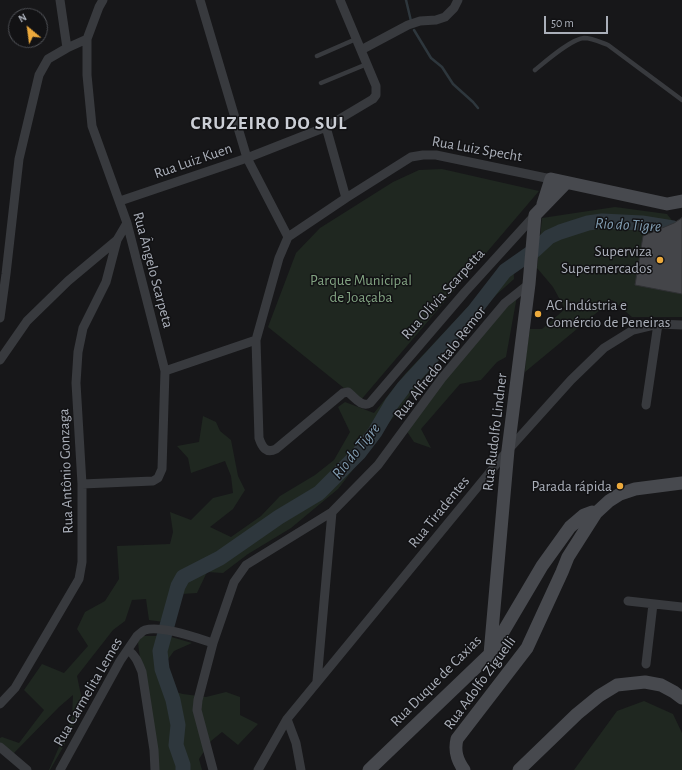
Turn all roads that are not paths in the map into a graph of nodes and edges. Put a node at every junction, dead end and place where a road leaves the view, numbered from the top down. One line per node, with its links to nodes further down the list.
1 (60, 0): 8 (street)
2 (103, 0): 6 (street, Rua Ângelo Scarpeta)
3 (200, 0): 16 (street)
4 (340, 0): 7 (street)
5 (458, 0): 9 (street)
6 (86, 39): 8 (street); 20 (street, Rua Ângelo Scarpeta)
7 (356, 39): 9 (street); 10 (lane)
8 (67, 48): 27 (street)
9 (361, 50): 11 (street)
10 (317, 56)
11 (366, 64): 13 (lane); 15 (street, Rua Luiz Kuen)
12 (534, 70): 14 (lane)
13 (321, 83)
14 (682, 100)
15 (326, 127): 16 (street, Rua Luiz Kuen); 19 (street)
16 (247, 158): 20 (street, Rua Luiz Kuen); 24 (street)
17 (551, 179): 18 (street, Rua Luiz Specht); 19 (street, Rua Luiz Specht); 22 (street, Rua Olívia Scarpetta)
18 (566, 183): 21 (street, Rua Luiz Specht); 22 (street, Rua Olívia Scarpetta)
19 (346, 198): 24 (street, Rua Luiz Specht)
20 (120, 201): 23 (street, Rua Ângelo Scarpeta)
21 (682, 201)
22 (538, 212): 26 (street, Rua Rudolfo Lindner); 30 (street, Rua Olívia Scarpetta)
23 (127, 223): 25 (street, Rua Antônio Gonzaga); 32 (street, Rua Ângelo Scarpeta)
24 (288, 237): 30 (street)
25 (117, 240): 31 (street); 36 (street, Rua Antônio Gonzaga)
26 (530, 284): 34 (street, Rua Rudolfo Lindner); 37 (street, Rua Alfredo Italo Remor)
27 (0, 318)
28 (658, 324): 29 (street, Rua Tiradentes); 33 (street); 34 (street, Rua Tiradentes)
29 (682, 325)
30 (256, 340): 32 (street)
31 (0, 360)
32 (165, 371): 36 (street, Rua Ângelo Scarpeta)
33 (646, 405)
34 (508, 450): 44 (street, Rua Rudolfo Lindner); 46 (street, Rua Tiradentes)
35 (682, 483): 38 (street, Rua Duque de Caxias)
36 (82, 484): 48 (street, Rua Antônio Gonzaga)
37 (332, 512): 42 (street, Rua Alfredo Italo Remor); 46 (street)
38 (595, 519): 44 (street, Rua Duque de Caxias); 58 (street, Rua Adolfo Ziguelli)
39 (628, 600): 40 (street)
40 (653, 604): 41 (street); 45 (street)
41 (682, 607)
42 (213, 643): 43 (street, Rua Carmelita Lemes); 54 (street, Rua Alfredo Italo Remor)
43 (128, 650): 52 (street, Rua Carmelita Lemes); 53 (street)
44 (490, 654): 57 (street, Rua Duque de Caxias)
45 (646, 664)
46 (317, 681): 49 (street, Rua Tiradentes)
47 (682, 698): 59 (street)
48 (0, 704)
49 (287, 719): 55 (street, Rua Tiradentes); 56 (street)
50 (0, 748): 51 (street)
51 (28, 770)
52 (60, 770)
53 (155, 770)
54 (213, 770)
55 (258, 770)
56 (301, 770)
57 (369, 770)
58 (464, 770)
59 (519, 770)

